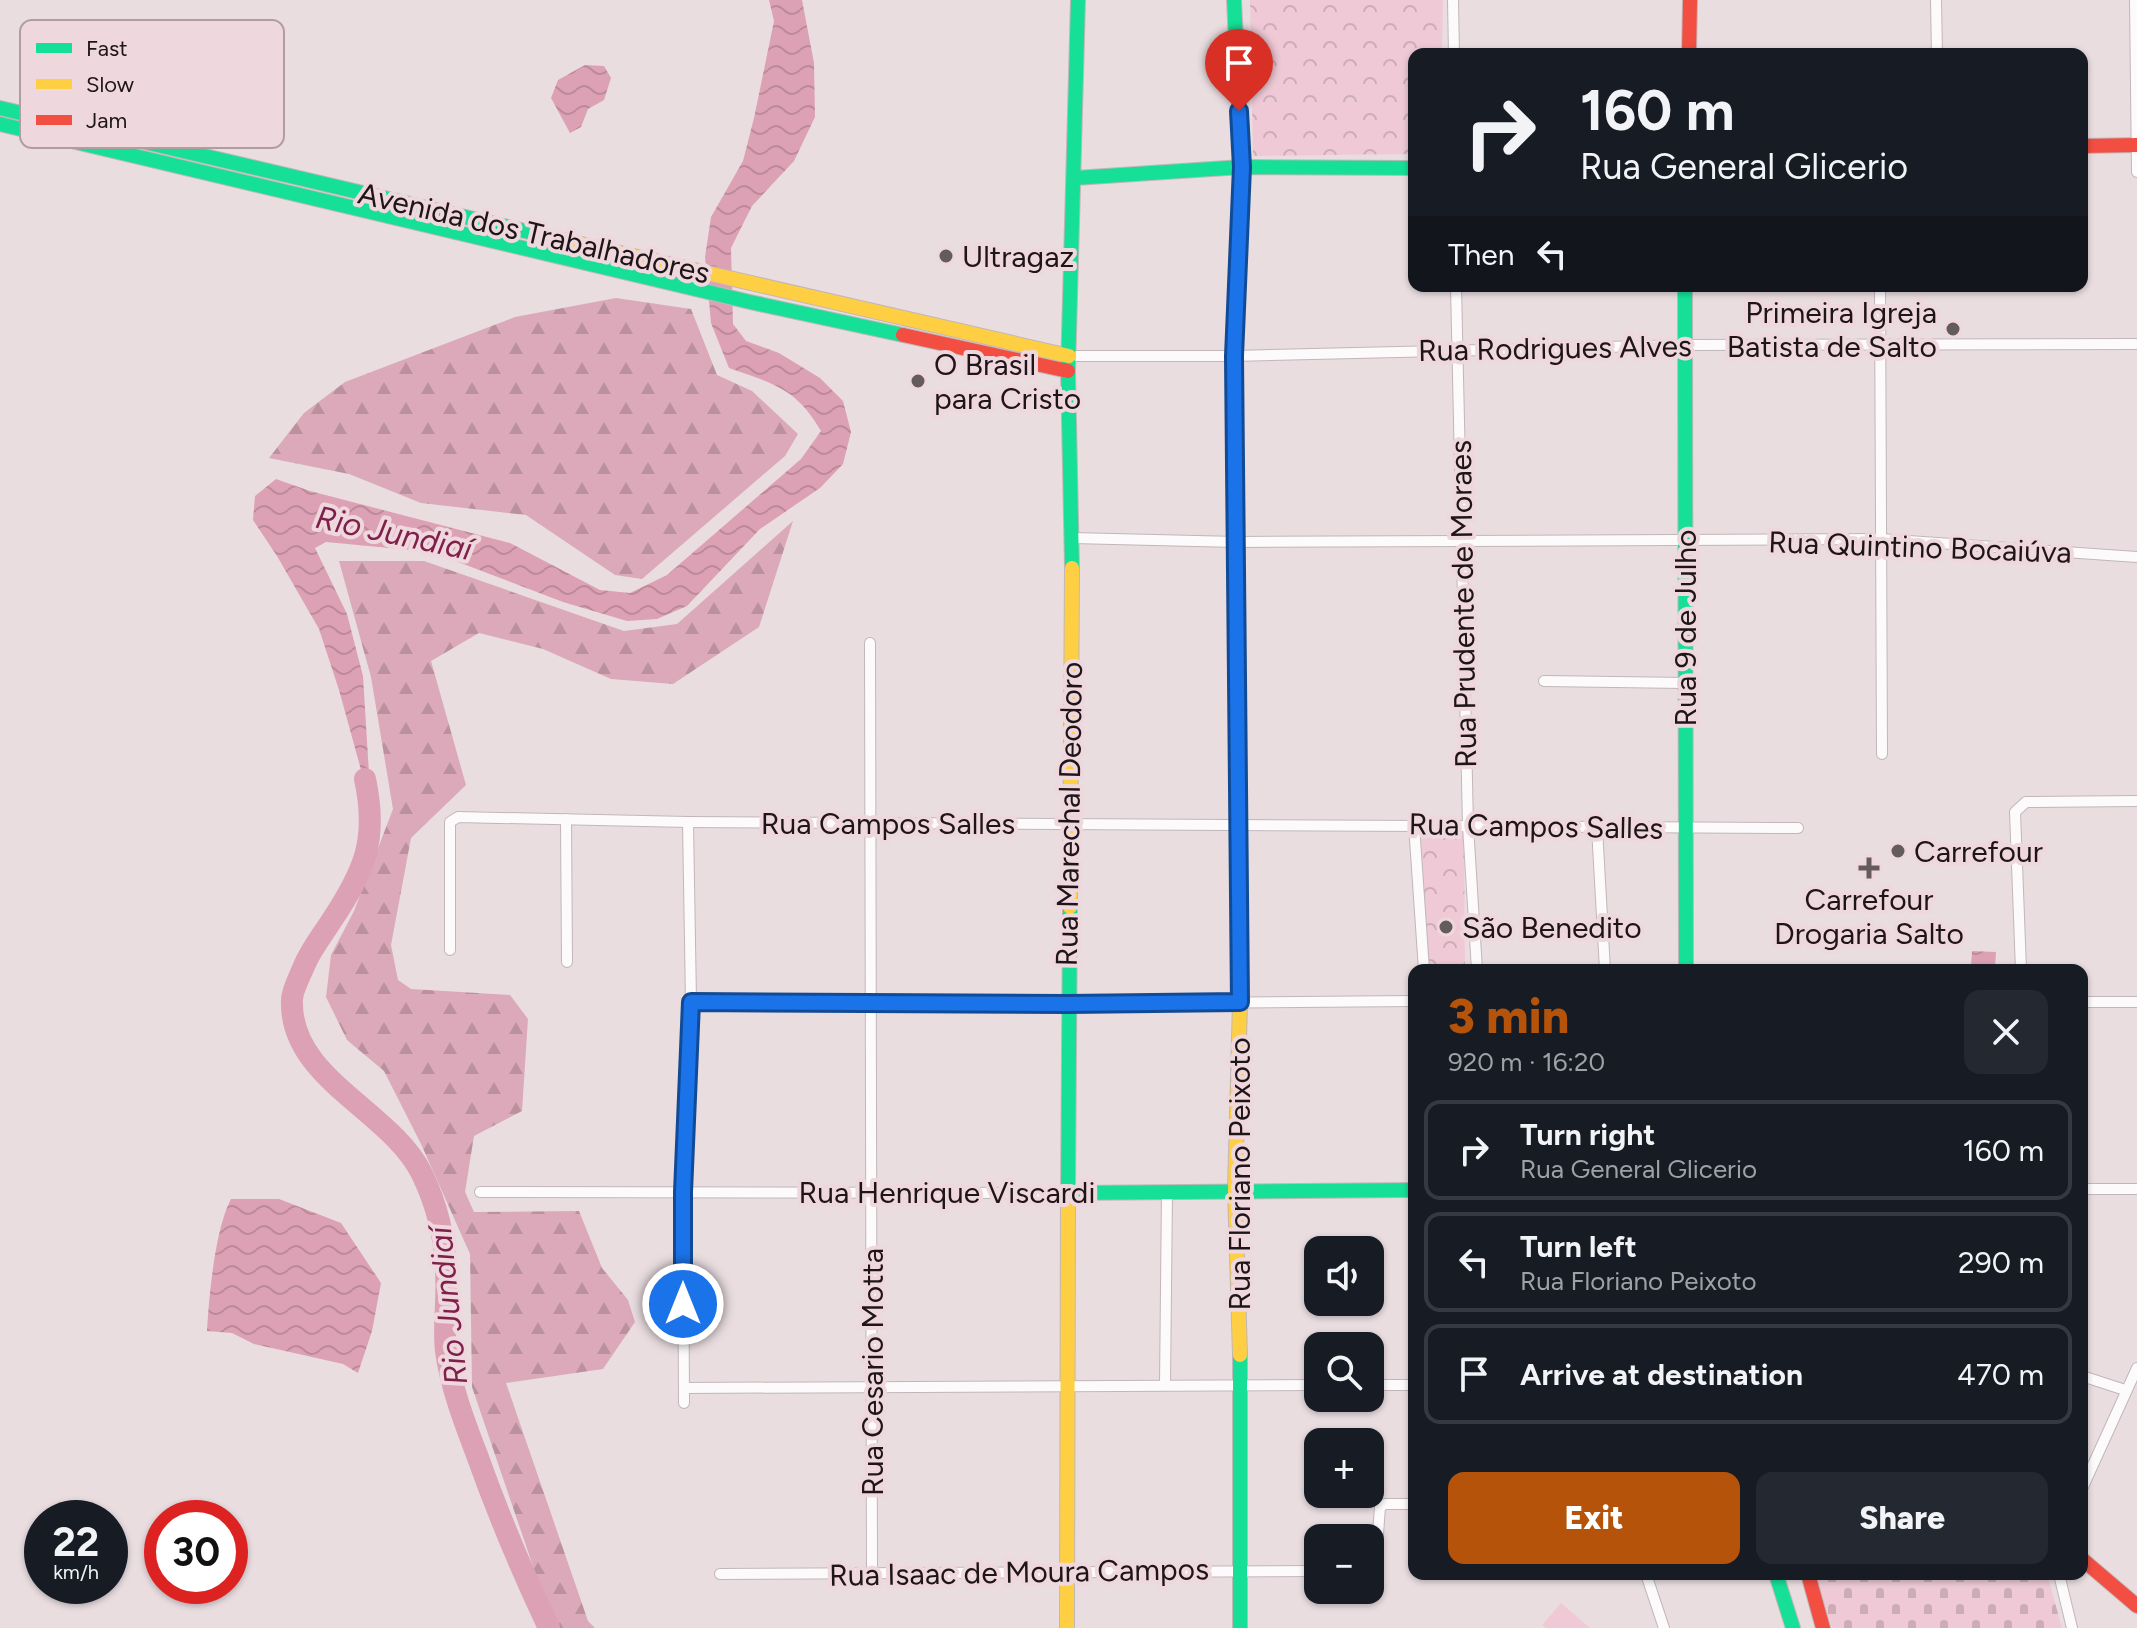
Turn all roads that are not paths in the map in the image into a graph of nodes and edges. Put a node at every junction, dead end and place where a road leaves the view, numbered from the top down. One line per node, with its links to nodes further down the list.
1 (1078, 0): 21 (main road, Rua Marechal Deodoro)
2 (1234, 0): 18 (main road, Rua Floriano Peixoto)
3 (1453, 0): 7 (street)
4 (1690, 0): 8 (main road)
5 (1936, 0): 9 (street)
6 (2135, 0): 14 (street)
7 (1454, 48)
8 (1689, 48)
9 (1937, 48)
10 (0, 108): 11 (main road, Avenida dos Trabalhadores)
11 (20, 113)
12 (0, 124): 13 (main road, Avenida dos Trabalhadores)
13 (20, 129)
14 (2137, 145): 15 (main road); 20 (street)
15 (2088, 146)
16 (101, 148): 30 (main road, Avenida dos Trabalhadores)
17 (171, 148): 30 (main road, Avenida dos Trabalhadores)
18 (1242, 167): 19 (main road); 21 (main road); 29 (main road, Rua Floriano Peixoto)
19 (1408, 168)
20 (2137, 172)
21 (1075, 178): 30 (main road, Rua Marechal Deodoro)
22 (1456, 292): 28 (street, Rua Prudente de Moraes)
23 (1685, 292): 27 (main road, Rua 9 de Julho)
24 (1880, 292): 25 (street)
25 (1879, 344): 26 (street, Rua Rodrigues Alves); 27 (street, Rua Rodrigues Alves); 32 (street)
26 (2137, 344)
27 (1685, 345): 28 (street, Rua Rodrigues Alves); 33 (main road, Rua 9 de Julho)
28 (1457, 349): 29 (street, Rua Rodrigues Alves); 35 (street, Rua Prudente de Moraes)
29 (1234, 356): 30 (street, Rua Rodrigues Alves); 34 (main road, Rua Floriano Peixoto)
30 (1069, 363): 31 (main road, Rua Marechal Deodoro)
31 (1072, 538): 34 (street, Rua Quintino Bocaiúva); 46 (main road, Rua Marechal Deodoro)
32 (1880, 539): 33 (street, Rua Quintino Bocaiúva); 36 (street, Rua Quintino Bocaiúva); 40 (street)
33 (1686, 541): 35 (street, Rua Quintino Bocaiúva); 39 (main road, Rua 9 de Julho)
34 (1237, 542): 35 (street, Rua Quintino Bocaiúva); 45 (main road, Rua Floriano Peixoto)
35 (1462, 542): 48 (street, Rua Prudente de Moraes)
36 (2137, 557)
37 (870, 643): 44 (street, Rua Cesario Motta)
38 (1544, 681): 39 (street)
39 (1685, 683): 50 (main road, Rua 9 de Julho)
40 (1882, 754)
41 (2137, 801): 58 (street)
42 (566, 819): 43 (street, Rua Campos Salles); 52 (street, Rua Campos Salles); 53 (street)
43 (688, 822): 44 (street, Rua Campos Salles); 60 (street)
44 (871, 822): 46 (street, Rua Campos Salles); 64 (street, Rua Cesario Motta)
45 (1237, 824): 46 (street, Rua Campos Salles); 47 (street, Rua Campos Salles); 61 (main road, Rua Floriano Peixoto)
46 (1069, 825): 65 (main road, Rua Marechal Deodoro)
47 (1414, 825): 48 (street, Rua Campos Salles); 54 (street)
48 (1468, 826): 49 (street, Rua Campos Salles); 55 (street, Rua Prudente de Moraes)
49 (1597, 828): 50 (street, Rua Campos Salles); 56 (street)
50 (1684, 828): 51 (street, Rua Campos Salles); 57 (main road, Rua 9 de Julho)
51 (1798, 828)
52 (450, 950)
53 (567, 962)
54 (1424, 964)
55 (1477, 964)
56 (1605, 964)
57 (1686, 964)
58 (2021, 964)
59 (1408, 1001): 61 (street)
60 (691, 1002): 64 (street); 72 (street)
61 (1240, 1002): 65 (street); 68 (main road, Rua Floriano Peixoto)
62 (2088, 1002): 63 (street)
63 (2137, 1002)
64 (871, 1004): 65 (street); 73 (street, Rua Cesario Motta)
65 (1067, 1004): 74 (main road, Rua Marechal Deodoro)
66 (2088, 1189): 67 (street)
67 (2137, 1189)
68 (1235, 1190): 69 (main road, Rua Henrique Viscardi); 70 (main road, Rua Henrique Viscardi); 79 (main road, Rua Floriano Peixoto)
69 (1408, 1190)
70 (1167, 1191): 74 (main road, Rua Henrique Viscardi); 78 (street)
71 (480, 1192): 72 (street, Rua Henrique Viscardi)
72 (683, 1192): 73 (street, Rua Henrique Viscardi); 83 (street)
73 (871, 1192): 74 (street, Rua Henrique Viscardi); 84 (street, Rua Cesario Motta)
74 (1068, 1193): 77 (main road, Rua Marechal Deodoro)
75 (2137, 1368): 85 (street)
76 (2088, 1378): 85 (street)
77 (1067, 1384): 78 (street); 84 (street); 93 (main road, Rua Marechal Deodoro)
78 (1165, 1385): 79 (street)
79 (1241, 1385): 80 (street); 91 (main road, Rua Floriano Peixoto)
80 (1304, 1385)
81 (1384, 1385): 82 (street)
82 (1408, 1385)
83 (684, 1388): 84 (street); 86 (street)
84 (873, 1388): 94 (street, Rua Cesario Motta)
85 (2125, 1390): 87 (street)
86 (684, 1403)
87 (2088, 1475)
88 (1408, 1504): 89 (street)
89 (1378, 1524)
90 (2088, 1564): 100 (main road)
91 (1241, 1570): 92 (street, Rua Isaac de Moura Campos); 93 (street, Rua Isaac de Moura Campos); 102 (main road, Rua Floriano Peixoto)
92 (1304, 1571)
93 (1068, 1572): 94 (street, Rua Isaac de Moura Campos); 101 (main road, Rua Marechal Deodoro)
94 (872, 1573): 95 (street, Rua Isaac de Moura Campos)
95 (720, 1574)
96 (1648, 1580): 103 (street)
97 (1778, 1580): 104 (main road)
98 (1810, 1580): 105 (main road)
99 (2060, 1580): 106 (street)
100 (2137, 1606)
101 (1067, 1628)
102 (1240, 1628)
103 (1664, 1628)
104 (1793, 1628)
105 (1823, 1628)
106 (2072, 1628)

